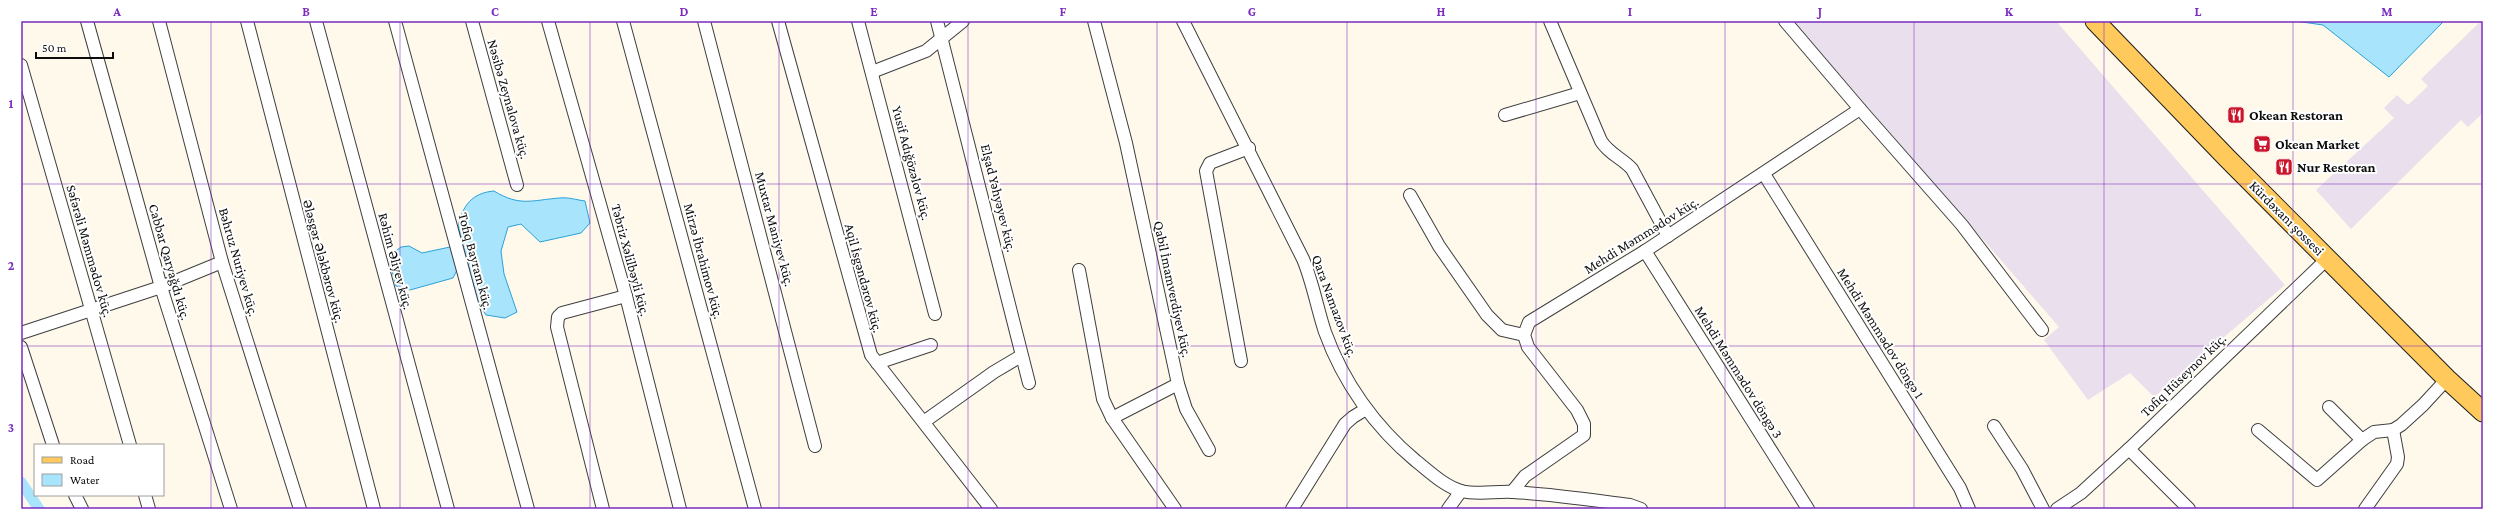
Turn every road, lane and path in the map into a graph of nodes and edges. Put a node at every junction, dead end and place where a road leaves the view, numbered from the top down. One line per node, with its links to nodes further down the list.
1 (87, 21): 35 (street, Cabbar Qaryağdı küç.)
2 (159, 21): 33 (street, Bəhruz Nuriyev küç.)
3 (247, 21): 73 (street, Ələsgər Ələkbərov küç.)
4 (316, 21): 74 (street, Rəhim Əliyev küç.)
5 (395, 21): 75 (street, Tofiq Bayram küç.)
6 (472, 21): 28 (street, Nəsibə Zeynalova küç.)
7 (548, 21): 36 (street, Təbriz Xəlilbəyli küç.)
8 (623, 21): 78 (street, Mirzə İbrahimov küç.)
9 (704, 21): 62 (street, Muxtar Maniyev küç.)
10 (778, 21): 46 (street, Aqil İsgəndərov küç.)
11 (858, 21): 22 (street, Yusif Adığözəlov küç.)
12 (937, 21): 20 (street, Elşad Yəhyəyev küç.)
13 (963, 21): 20 (street)
14 (1094, 21): 49 (street, Qabil İmamverdiyev küç.)
15 (1183, 21): 26 (street, Qara Namazov küç.)
16 (1550, 21): 23 (street)
17 (1785, 21): 24 (street)
18 (2095, 21): 32 (main road, Kürdəxanı şossesi)
19 (2111, 21): 50 (main road, Kürdəxanı şossesi)
20 (942, 40): 22 (street); 44 (street, Elşad Yəhyəyev küç.)
21 (21, 65): 37 (street, Səfərəli Məmmədov küç.)
22 (872, 72): 38 (street, Yusif Adığözəlov küç.)
23 (1580, 93): 25 (street); 30 (street)
24 (1860, 109): 27 (street, Mehdi Məmmədov küç.); 39 (street)
25 (1505, 115)
26 (1249, 148): 45 (street); 52 (street, Qara Namazov küç.)
27 (1764, 174): 30 (street, Mehdi Məmmədov küç.); 85 (street, Mehdi Məmmədov döngə 1)
28 (517, 185)
29 (1410, 195): 41 (street)
30 (1668, 236): 31 (street, Mehdi Məmmədov küç.)
31 (1645, 251): 41 (street, Mehdi Məmmədov küç.); 84 (street, Mehdi Məmmədov döngə 3)
32 (2327, 259): 47 (main road, Kürdəxanı şossesi); 63 (street, Tofiq Hüseynov küç.)
33 (222, 262): 35 (street); 72 (street, Bəhruz Nuriyev küç.)
34 (1078, 270): 54 (street)
35 (160, 287): 37 (street); 71 (street, Cabbar Qaryağdı küç.)
36 (626, 296): 76 (street); 77 (street, Təbriz Xəlilbəyli küç.)
37 (91, 310): 40 (street); 61 (street, Səfərəli Məmmədov küç.)
38 (935, 314)
39 (2042, 330)
40 (21, 333)
41 (1524, 335): 66 (street)
42 (931, 346): 46 (street)
43 (21, 347): 60 (street)
44 (1021, 356): 48 (street, Elşad Yəhyəyev küç.); 55 (street)
45 (1241, 361)
46 (877, 363): 55 (street, Aqil İsgəndərov küç.)
47 (2446, 379): 53 (main road, Kürdəxanı şossesi); 58 (street)
48 (1029, 383)
49 (1178, 384): 54 (street); 64 (street, Qabil İmamverdiyev küç.)
50 (2483, 398)
51 (2329, 408): 59 (street)
52 (1366, 409): 65 (street, Qara Namazov küç.); 81 (street)
53 (2483, 412)
54 (1112, 418): 80 (street)
55 (925, 421): 79 (street, Aqil İsgəndərov küç.)
56 (1994, 426): 86 (street)
57 (2258, 430): 59 (street)
58 (2393, 430): 59 (street); 89 (street)
59 (2362, 440)
60 (53, 444)
61 (130, 444)
62 (815, 446)
63 (2129, 449): 87 (street, Tofiq Hüseynov küç.); 88 (street)
64 (1209, 450)
65 (1461, 491): 66 (street, Qara Namazov küç.); 82 (street)
66 (1512, 492): 83 (street, Qara Namazov küç.)
67 (76, 496): 69 (street)
68 (145, 496): 70 (street)
69 (82, 509)
70 (149, 509)
71 (231, 509)
72 (300, 509)
73 (374, 509)
74 (448, 509)
75 (528, 509)
76 (603, 509)
77 (680, 509)
78 (755, 509)
79 (991, 509)
80 (1175, 509)
81 (1292, 509)
82 (1448, 509)
83 (1641, 509)
84 (1808, 509)
85 (1969, 509)
86 (2042, 509)
87 (2057, 509)
88 (2189, 509)
89 (2365, 509)

